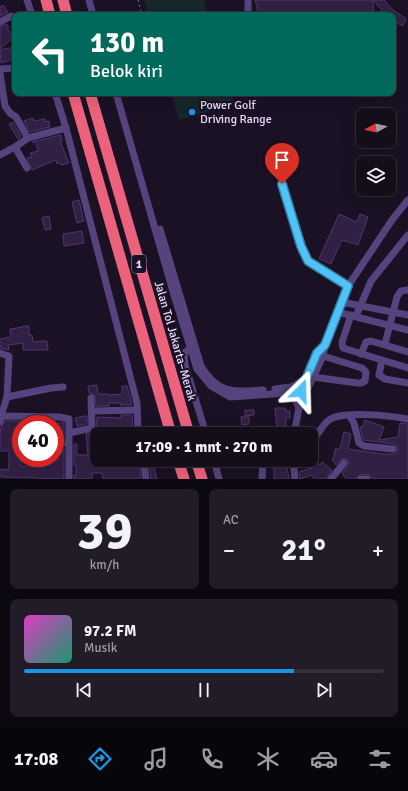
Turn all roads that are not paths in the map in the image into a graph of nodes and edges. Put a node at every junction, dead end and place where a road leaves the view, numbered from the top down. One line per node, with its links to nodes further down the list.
1 (27, 0): 6 (street)
2 (46, 0): 7 (highway)
3 (63, 0): 8 (highway)
4 (89, 0): 9 (street)
5 (248, 0): 10 (street)
6 (31, 12)
7 (49, 12)
8 (66, 12)
9 (92, 12)
10 (248, 12)
11 (12, 17): 12 (street)
12 (0, 22)
13 (12, 68): 14 (street)
14 (0, 69)
15 (0, 73): 21 (street)
16 (56, 96): 20 (street)
17 (74, 96): 61 (highway, 1)
18 (91, 96): 62 (highway, Jalan Tol Jakarta–Merak / 1)
19 (117, 96): 26 (street)
20 (66, 128): 21 (street); 55 (street)
21 (28, 138): 22 (street)
22 (15, 147): 23 (street); 24 (street)
23 (0, 155)
24 (27, 168)
25 (282, 184): 29 (street)
26 (144, 189): 41 (street); 49 (street)
27 (408, 200): 29 (street)
28 (408, 235): 32 (street)
29 (348, 286): 31 (street)
30 (408, 290): 34 (street)
31 (341, 302): 32 (street); 33 (street)
32 (360, 306): 34 (street); 36 (street)
33 (338, 312): 36 (street); 40 (street)
34 (397, 313): 35 (street); 37 (street)
35 (408, 315)
36 (354, 316): 37 (street); 44 (street)
37 (394, 326): 38 (street); 39 (street)
38 (408, 330)
39 (385, 344): 42 (street); 44 (street)
40 (325, 345): 45 (street); 49 (street)
41 (190, 349): 54 (street); 63 (street)
42 (408, 352)
43 (0, 353): 52 (street)
44 (361, 354): 46 (street)
45 (323, 356): 48 (street); 48 (street)
46 (382, 360): 47 (street); 50 (street)
47 (408, 368)
48 (313, 377): 54 (street)
49 (305, 380): 54 (street)
50 (408, 383)
51 (63, 387): 52 (street)
52 (6, 397): 58 (street)
53 (91, 398): 56 (street)
54 (299, 408): 64 (street)
55 (137, 410): 56 (street); 60 (street)
56 (92, 411): 65 (street)
57 (349, 416): 59 (street); 66 (street); 69 (street)
58 (0, 419): 65 (street)
59 (408, 419)
60 (138, 427)
61 (169, 427)
62 (187, 427)
63 (204, 427)
64 (295, 427)
65 (69, 433): 68 (street)
66 (318, 436)
67 (64, 443): 68 (street)
68 (68, 443): 77 (street)
69 (393, 449)
70 (344, 463): 84 (street)
71 (144, 467): 78 (street)
72 (180, 467): 79 (highway)
73 (198, 467): 80 (highway)
74 (216, 467): 81 (street)
75 (263, 467): 82 (street)
76 (294, 467): 83 (street)
77 (69, 479)
78 (146, 479)
79 (184, 479)
80 (202, 479)
81 (219, 479)
82 (262, 479)
83 (295, 479)
84 (331, 479)
85 (361, 479): 86 (street)
86 (367, 479)

